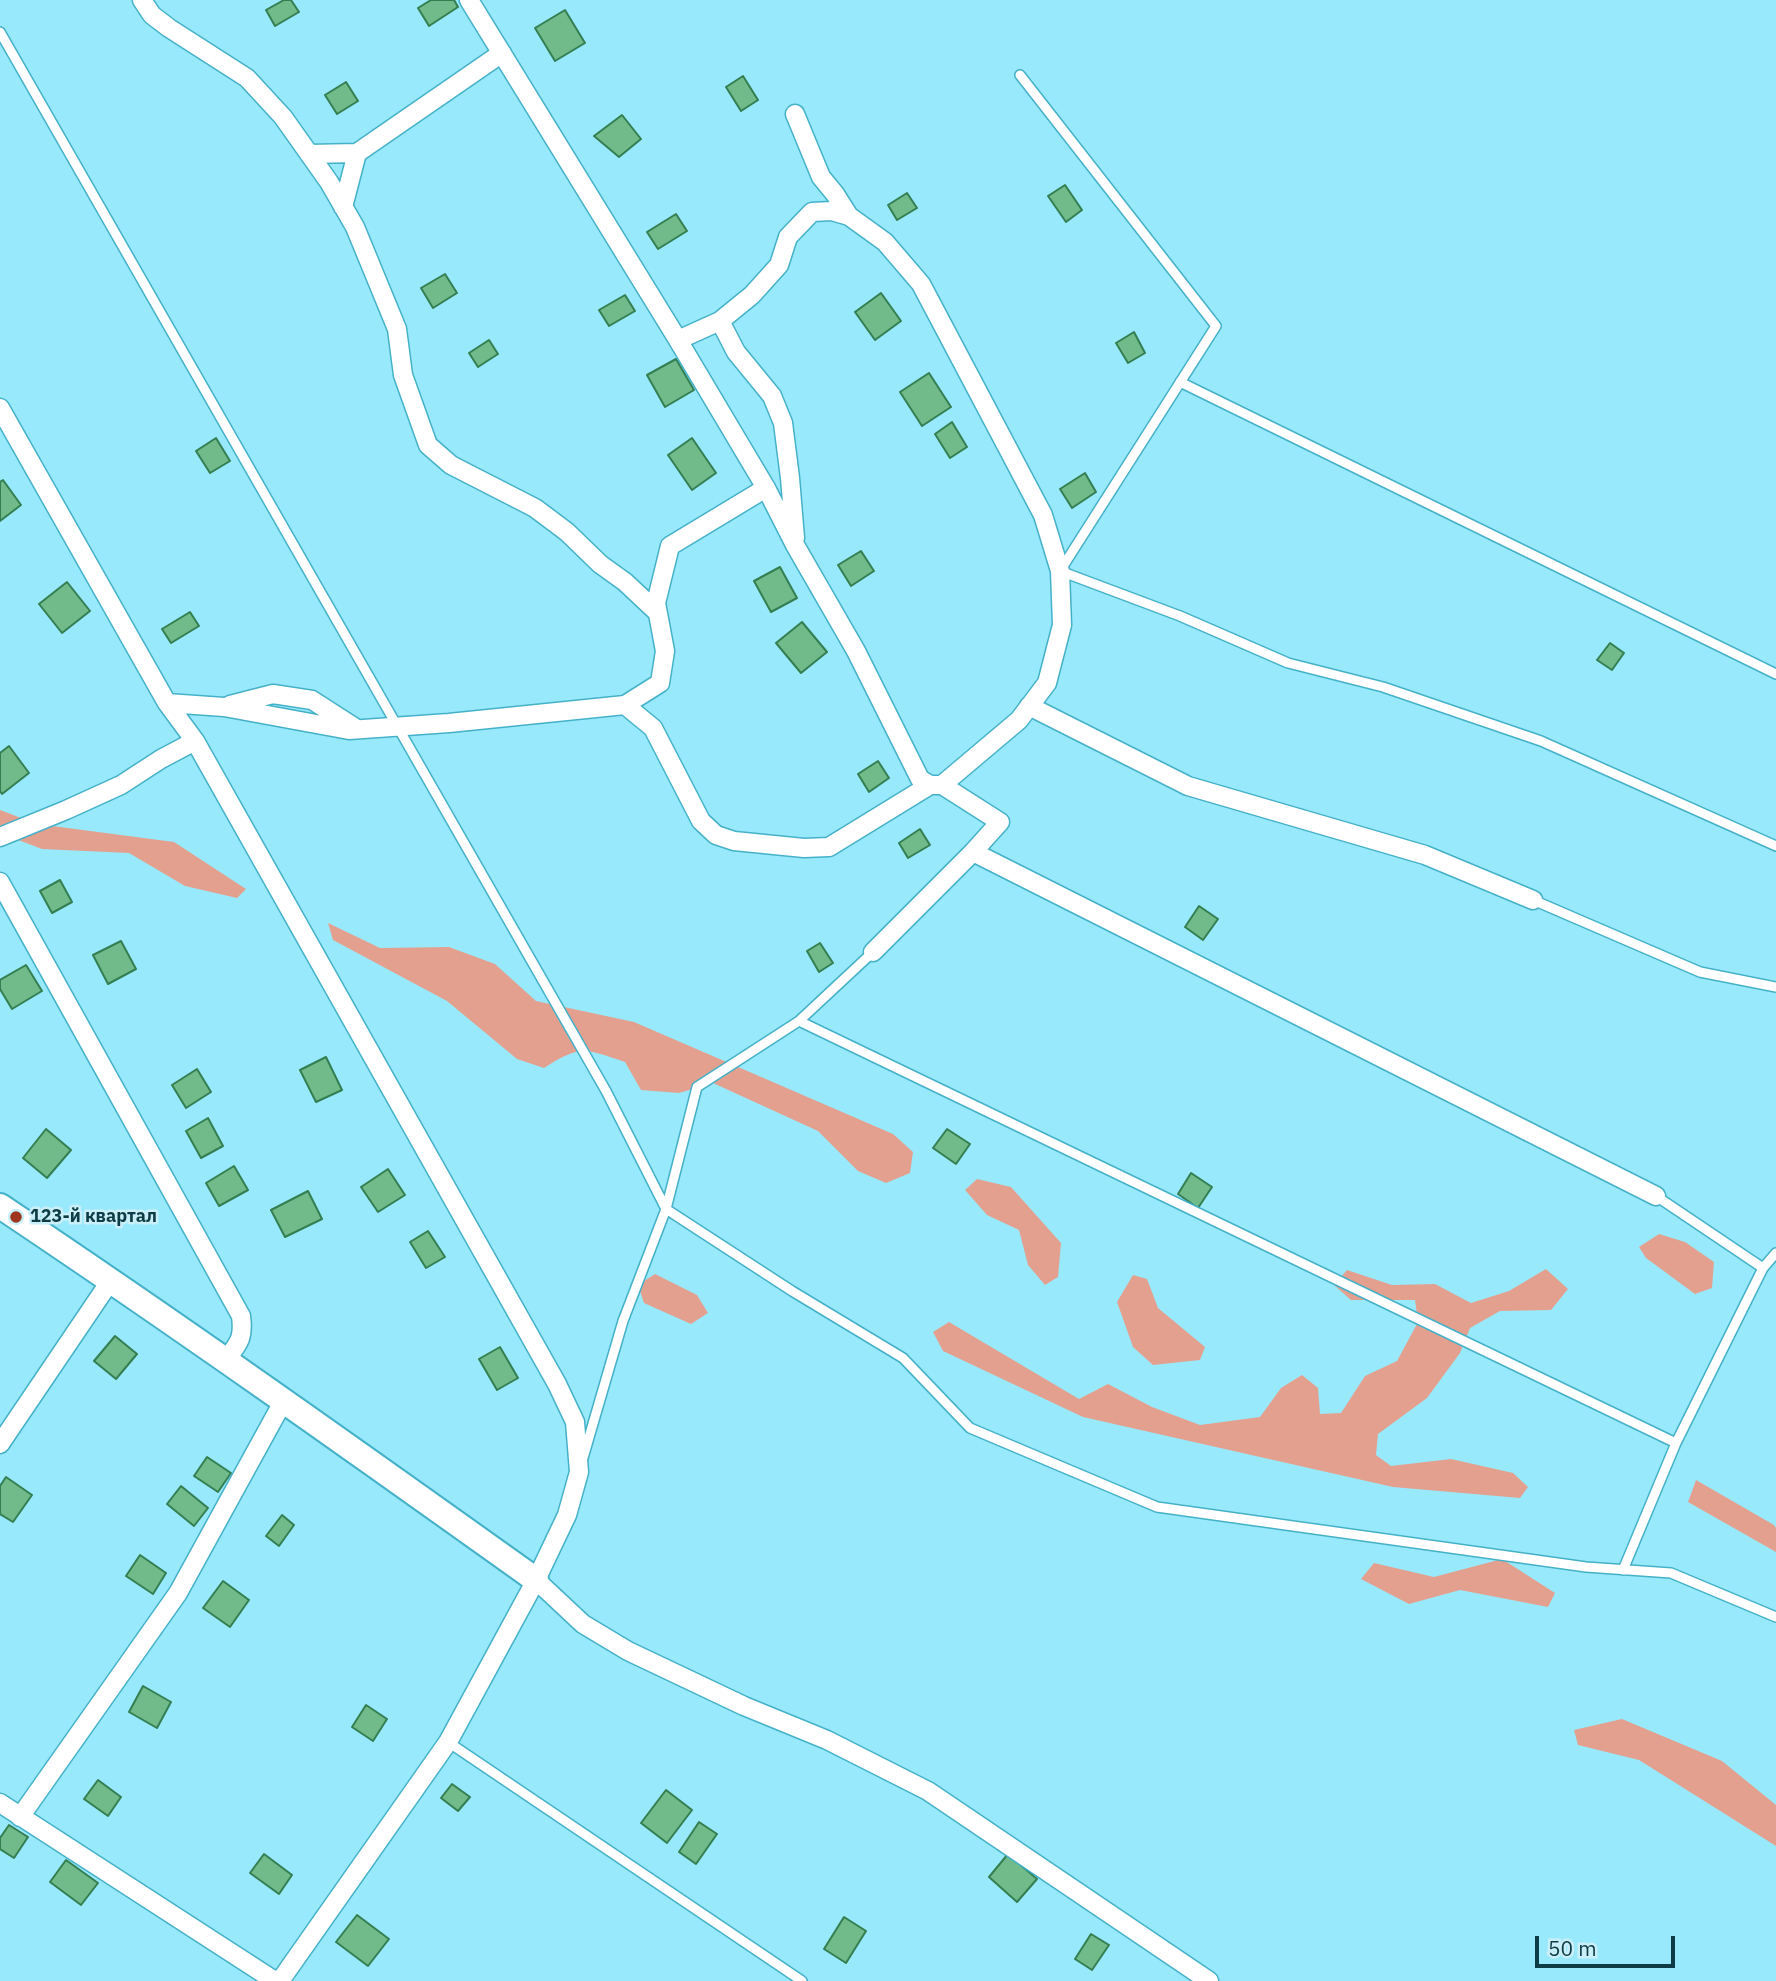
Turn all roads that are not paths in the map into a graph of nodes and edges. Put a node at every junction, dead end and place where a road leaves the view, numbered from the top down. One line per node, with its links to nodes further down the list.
1 (142, 0): 8 (street)
2 (469, 0): 4 (street)
3 (0, 32): 27 (lane)
4 (502, 53): 7 (street); 14 (street)
5 (1020, 75): 15 (lane)
6 (795, 114): 9 (street)
7 (357, 153): 8 (street); 10 (street)
8 (309, 154): 10 (street)
9 (821, 177): 11 (street); 12 (street)
10 (343, 206): 22 (street)
11 (812, 212): 12 (street); 13 (street)
12 (849, 216): 21 (street)
13 (720, 321): 14 (street); 18 (street)
14 (678, 340): 17 (street)
15 (1180, 382): 21 (lane); 23 (lane)
16 (0, 408): 24 (street)
17 (753, 467): 18 (street); 19 (street)
18 (791, 487): 20 (street)
19 (766, 488): 20 (street); 22 (street)
20 (795, 545): 29 (street)
21 (1060, 571): 26 (street); 31 (lane)
22 (657, 612): 25 (street)
23 (1776, 674)
24 (167, 703): 27 (street); 28 (street)
25 (625, 705): 27 (street); 29 (street)
26 (1030, 706): 29 (street); 34 (street)
27 (397, 726): 42 (lane)
28 (195, 741): 30 (street); 50 (street)
29 (936, 785): 32 (street)
30 (0, 837)
31 (1776, 846)
32 (973, 852): 37 (street); 40 (street)
33 (0, 882): 36 (street)
34 (1533, 900): 38 (lane)
35 (0, 909): 36 (street)
36 (21, 920): 46 (street)
37 (873, 952): 39 (lane)
38 (1776, 987)
39 (799, 1021): 42 (lane); 48 (lane)
40 (1656, 1196): 44 (lane)
41 (0, 1206): 45 (street)
42 (666, 1209): 50 (lane); 51 (lane)
43 (1776, 1253): 44 (lane)
44 (1763, 1268): 48 (lane)
45 (111, 1280): 46 (street); 49 (street)
46 (226, 1360): 47 (street)
47 (284, 1400): 52 (street); 56 (street)
48 (1676, 1443): 51 (lane)
49 (0, 1444)
50 (579, 1472): 52 (street)
51 (1623, 1570): 53 (lane)
52 (536, 1580): 54 (street); 59 (street)
53 (1776, 1617)
54 (448, 1742): 57 (street); 58 (lane)
55 (0, 1803): 56 (street)
56 (20, 1817): 57 (street)
57 (277, 1981)
58 (802, 1981)
59 (1209, 1981)

